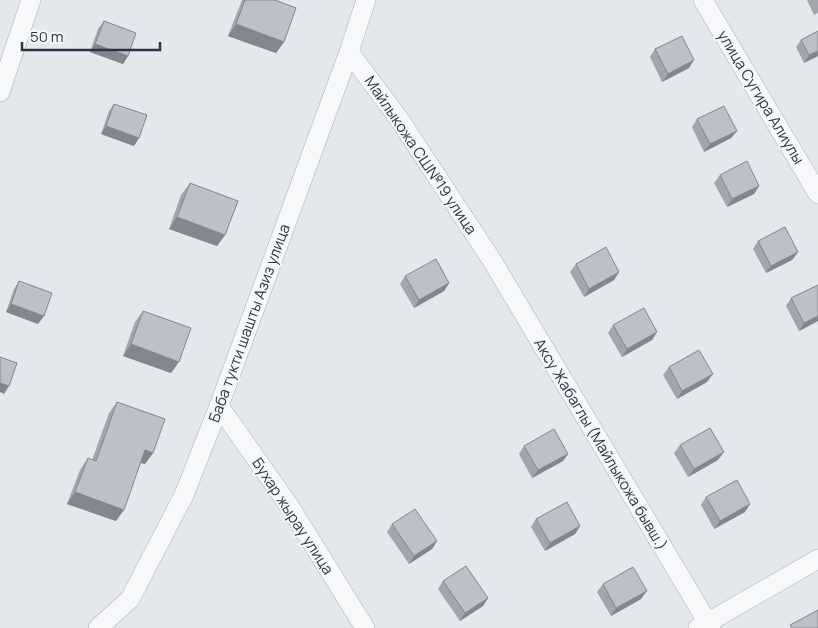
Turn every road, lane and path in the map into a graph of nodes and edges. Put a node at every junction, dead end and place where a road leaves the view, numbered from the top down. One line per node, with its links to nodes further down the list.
1 (31, 0): 5 (street)
2 (366, 0): 4 (street, Баба тукти шашты Азиз улица)
3 (703, 0): 6 (street, улица Сугира Алиулы)
4 (349, 52): 7 (street, Майлыкожа СШ№19 улица); 8 (street, Баба тукти шашты Азиз улица)
5 (0, 92)
6 (818, 194)
7 (491, 259): 10 (street, Аксу Жабаглы (Майлыкожа бывш.))
8 (219, 406): 11 (street, Баба тукти шашты Азиз улица); 12 (street, Бухар жырау улица)
9 (818, 559): 10 (street)
10 (706, 626)
11 (98, 628)
12 (365, 628)

